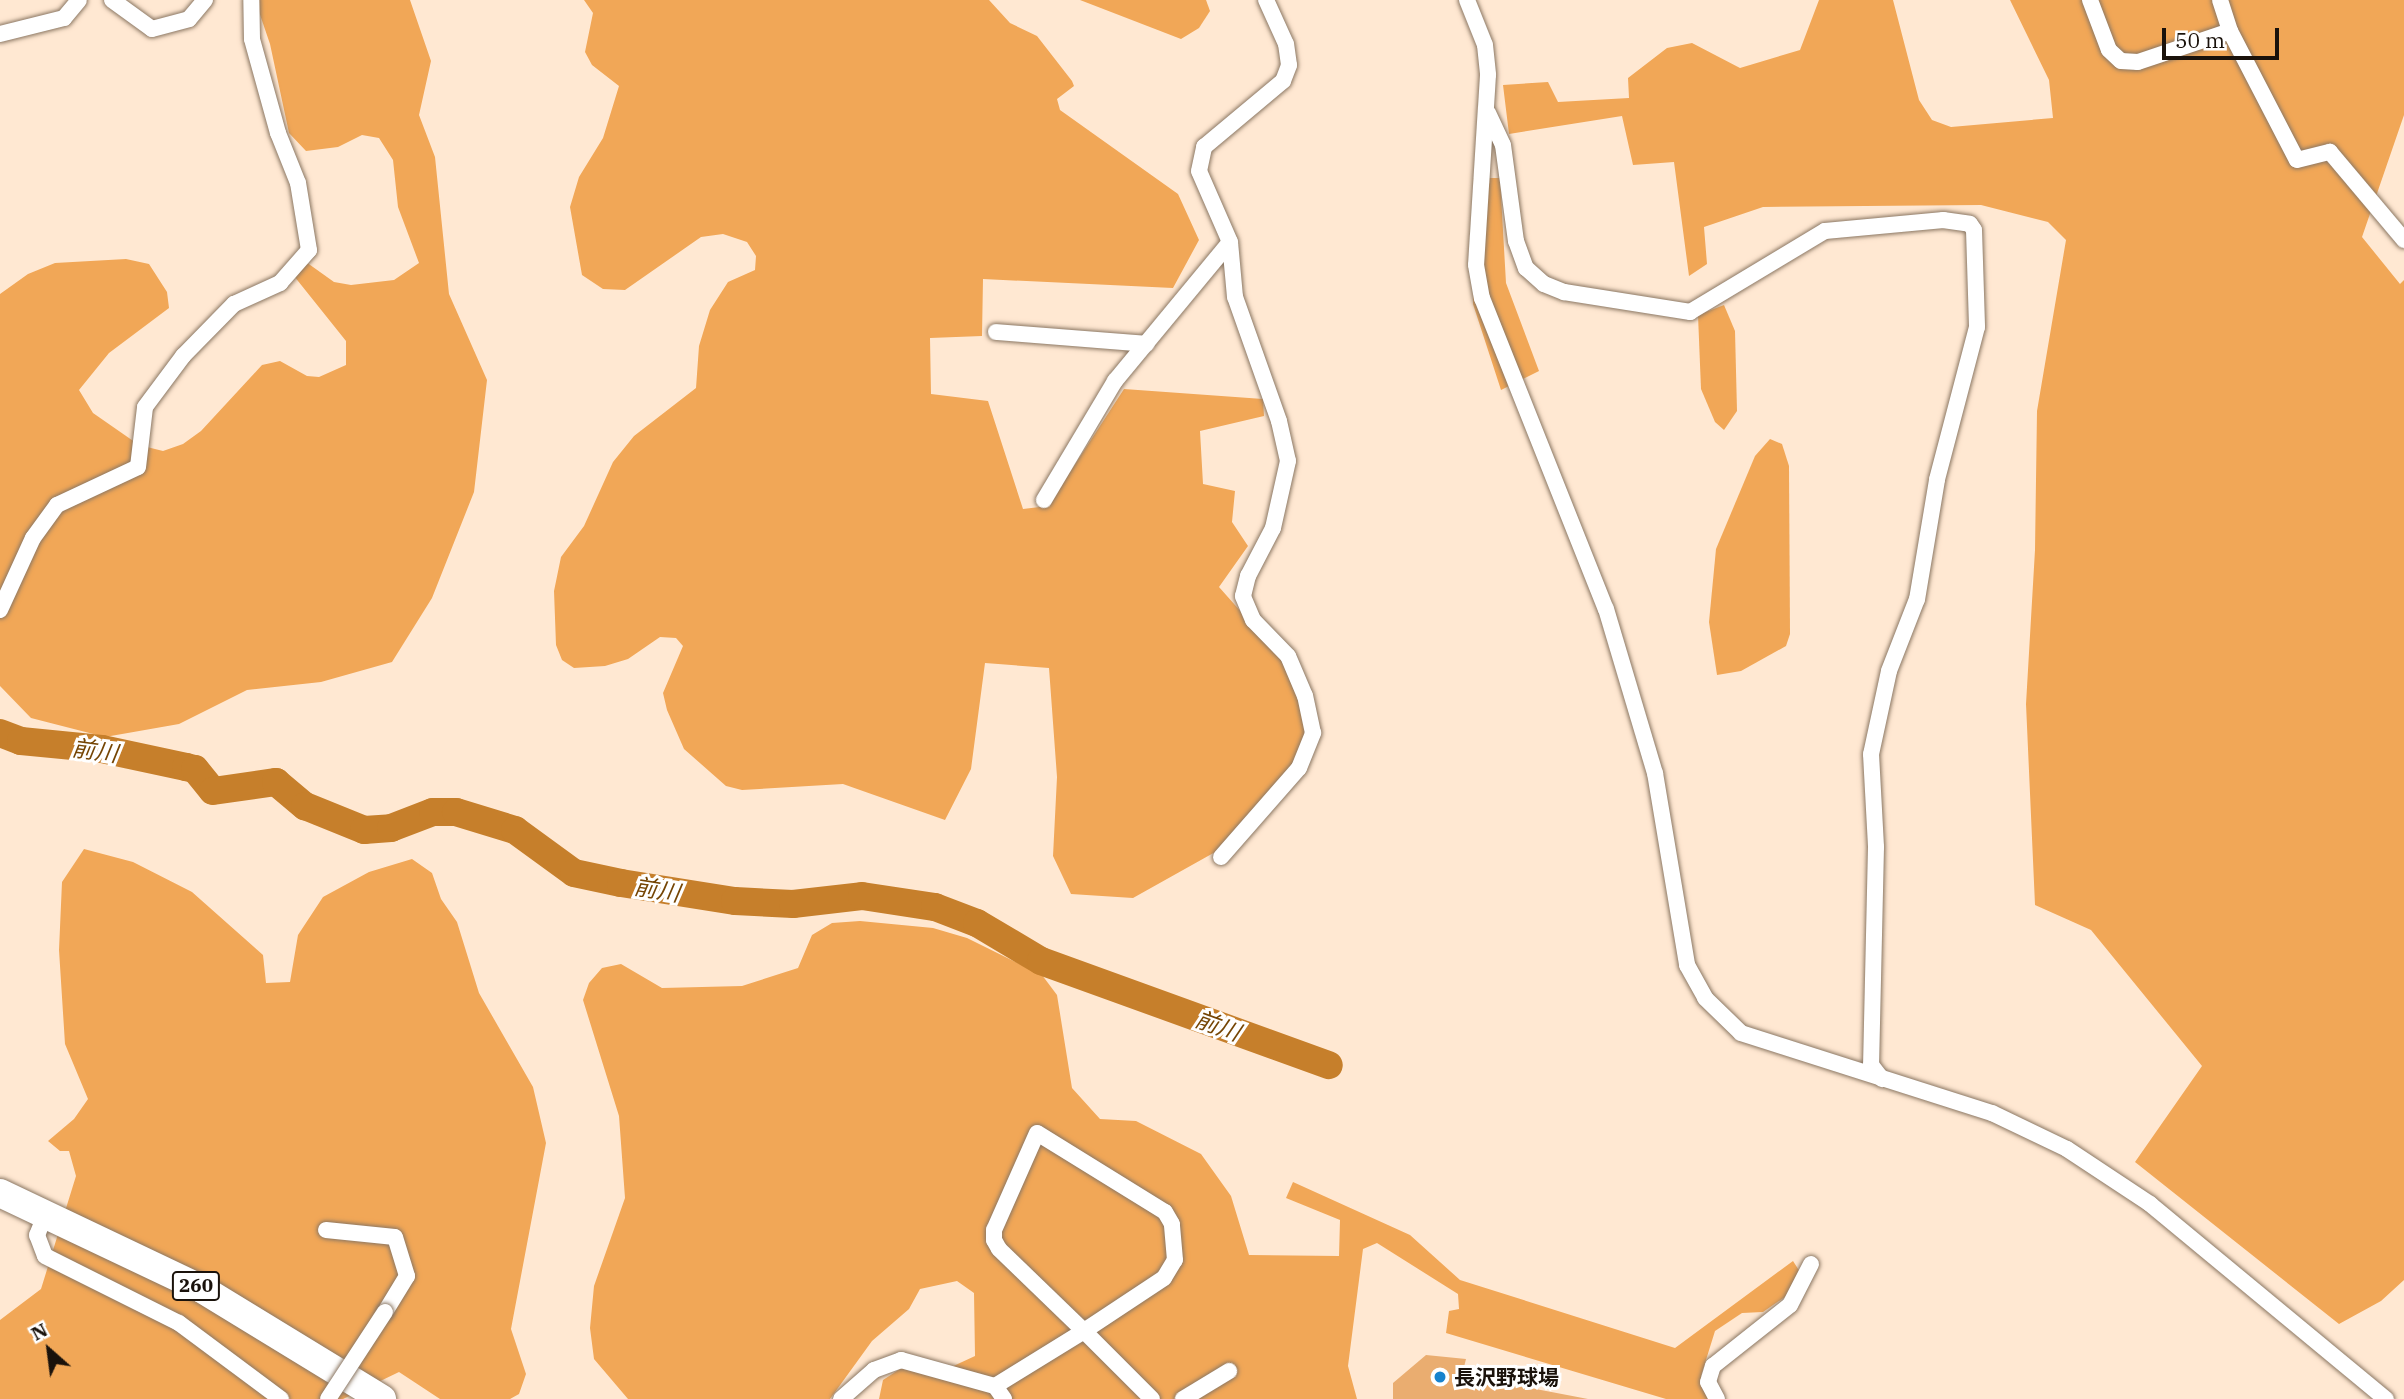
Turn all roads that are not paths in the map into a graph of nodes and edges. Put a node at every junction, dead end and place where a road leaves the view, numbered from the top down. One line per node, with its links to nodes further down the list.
1 (79, 0): 10 (street)
2 (112, 0): 3 (street)
3 (205, 0)
4 (251, 0): 17 (street)
5 (1266, 0): 13 (street)
6 (1467, 0): 11 (street)
7 (2090, 0): 9 (street)
8 (2220, 0): 9 (street)
9 (2230, 31): 12 (street)
10 (0, 34)
11 (1486, 111): 19 (street); 19 (street)
12 (2404, 240)
13 (1230, 242): 15 (street); 18 (street)
14 (996, 332): 15 (street)
15 (1147, 344): 16 (street)
16 (1044, 500)
17 (0, 610)
18 (1221, 857)
19 (1882, 1079): 34 (street)
20 (0, 1193): 21 (highway, 260)
21 (46, 1213): 27 (street); 29 (highway, 260)
22 (326, 1230): 28 (street, bridge)
23 (1811, 1264): 33 (street)
24 (1084, 1331): 24 (street); 26 (street); 31 (street)
25 (1229, 1371): 32 (street)
26 (1000, 1393): 30 (street)
27 (281, 1399)
28 (328, 1399)
29 (382, 1399)
30 (841, 1399)
31 (1152, 1399)
32 (1184, 1399)
33 (1717, 1399)
34 (2386, 1399)

